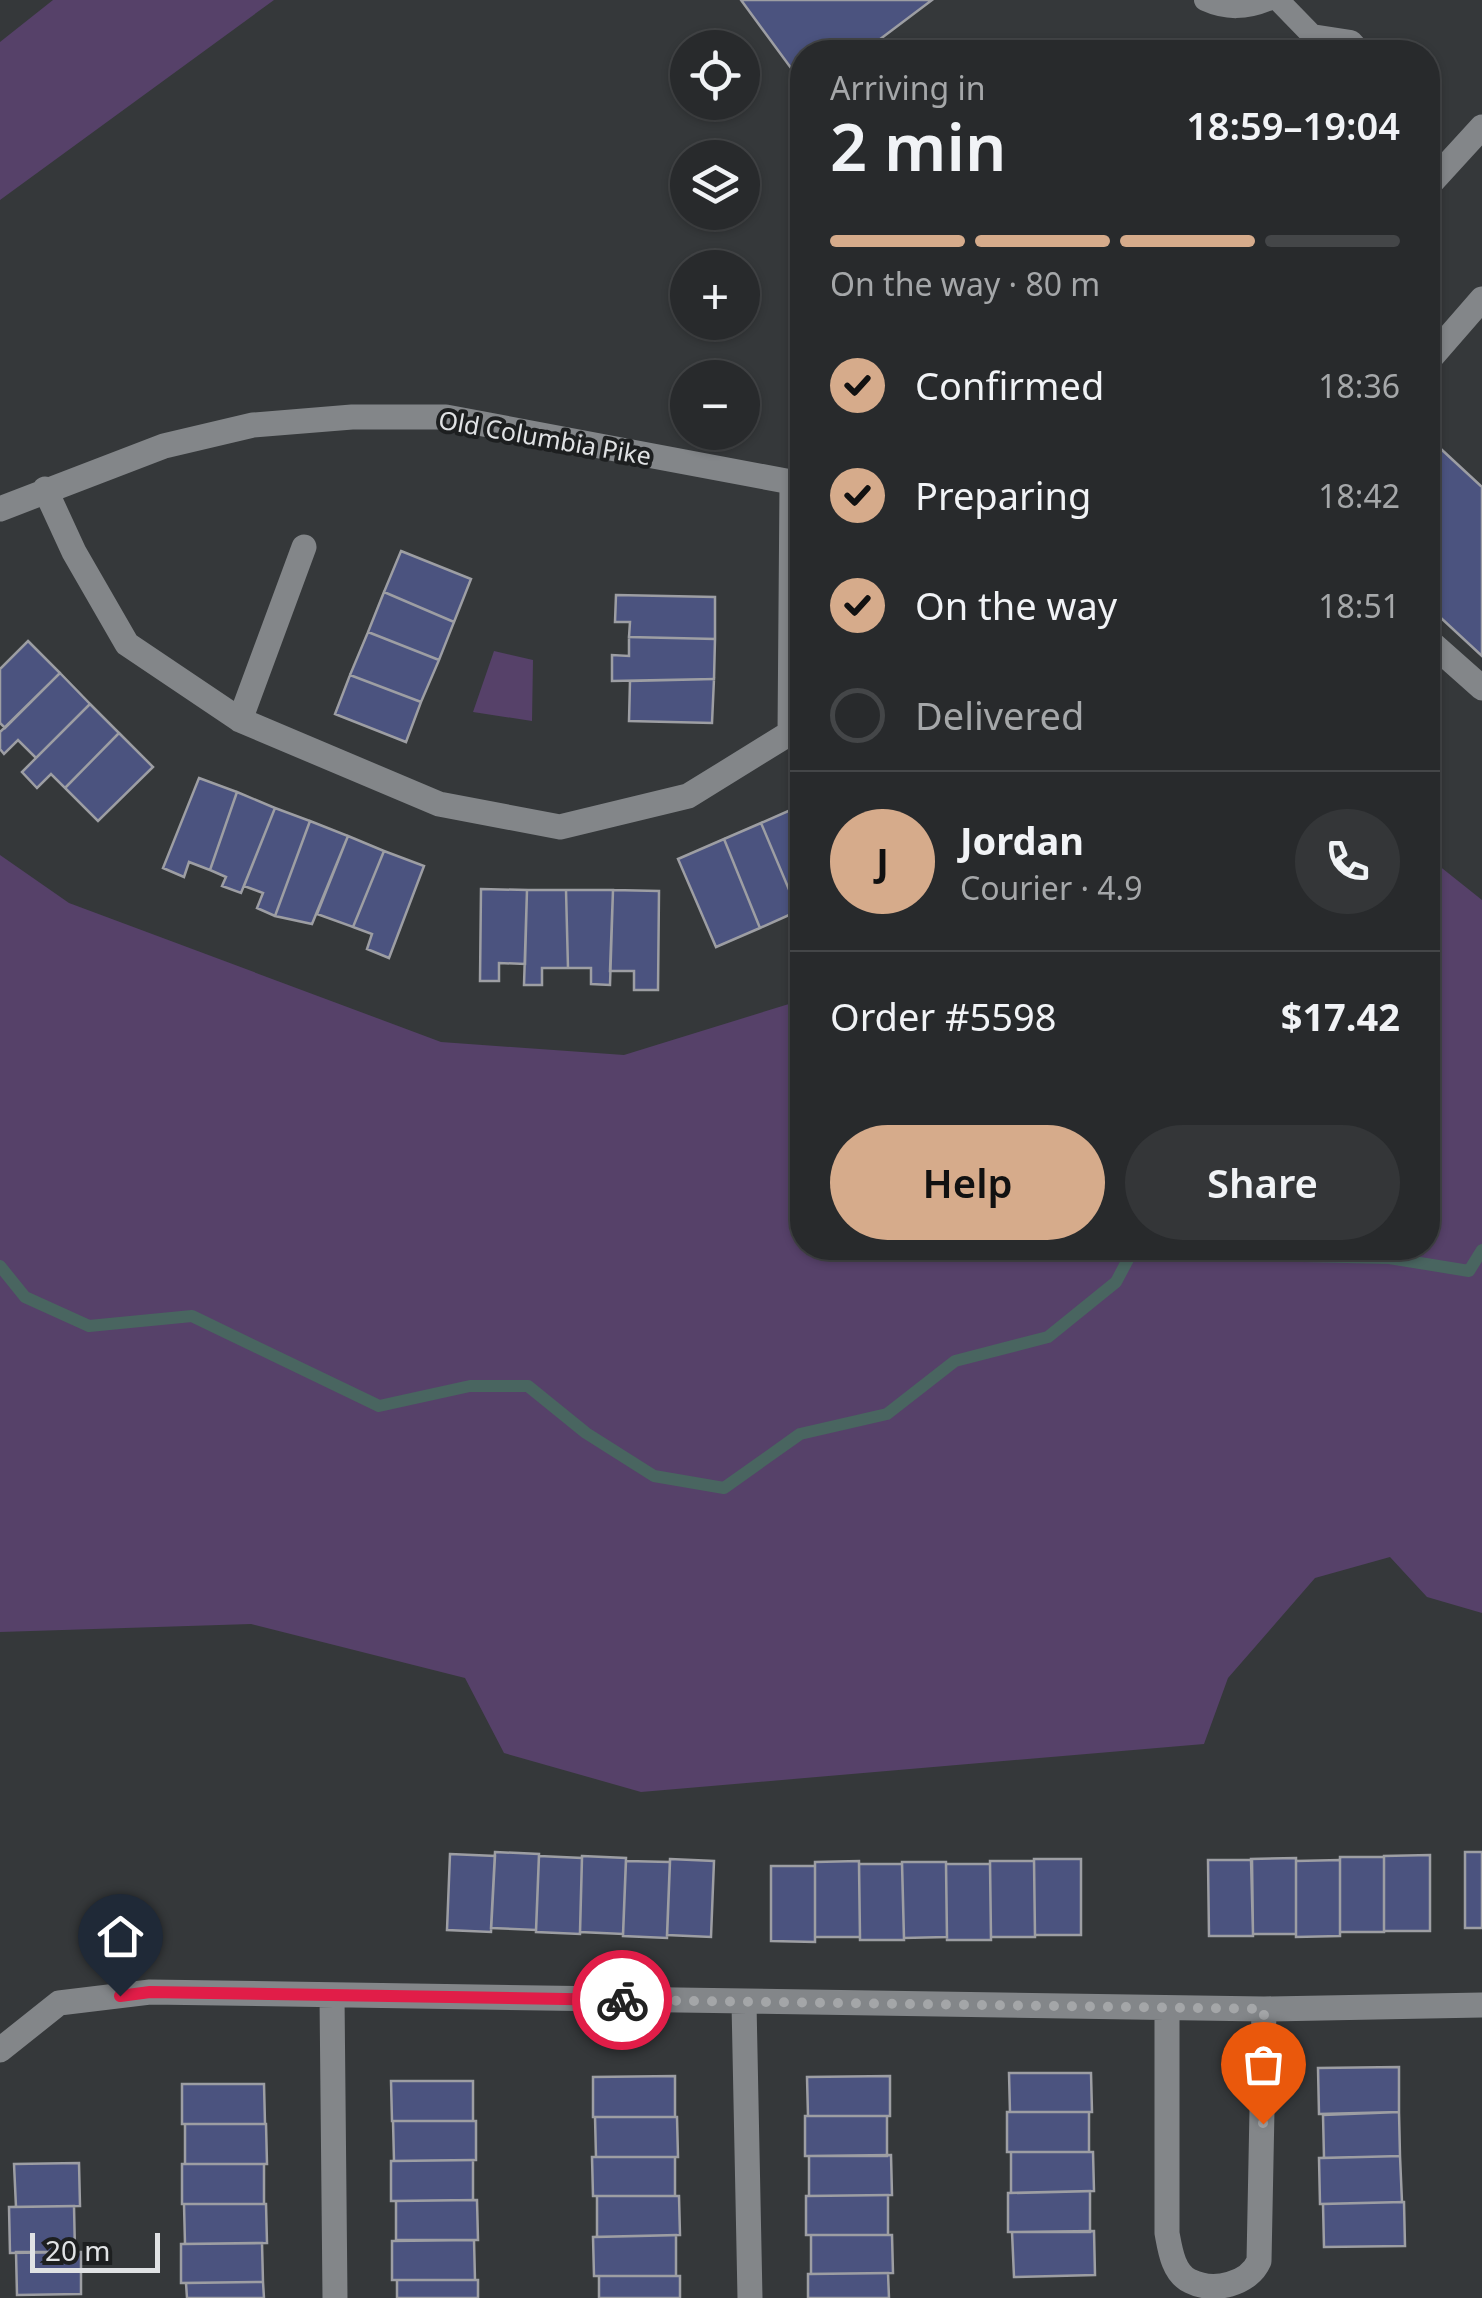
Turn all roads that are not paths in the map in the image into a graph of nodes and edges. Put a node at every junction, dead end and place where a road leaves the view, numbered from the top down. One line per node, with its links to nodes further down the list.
1 (1205, 0): 2 (lane)
2 (1268, 0)
3 (1278, 0): 4 (lane)
4 (1310, 40)
5 (1482, 127): 6 (street)
6 (1440, 163)
7 (1482, 298): 8 (street)
8 (1440, 347)
9 (790, 482): 10 (street, Old Columbia Pike)
10 (45, 489): 11 (street, Old Columbia Pike); 15 (street)
11 (0, 509)
12 (304, 547): 15 (street)
13 (1440, 651): 14 (street)
14 (1482, 688)
15 (240, 720): 16 (street)
16 (790, 734)
17 (332, 1994): 18 (street); 22 (street); 23 (street)
18 (744, 2002): 20 (street); 24 (street)
19 (1482, 2004): 21 (street)
20 (1167, 2008): 21 (street); 21 (street)
21 (1264, 2009)
22 (0, 2050)
23 (335, 2298)
24 (750, 2298)

